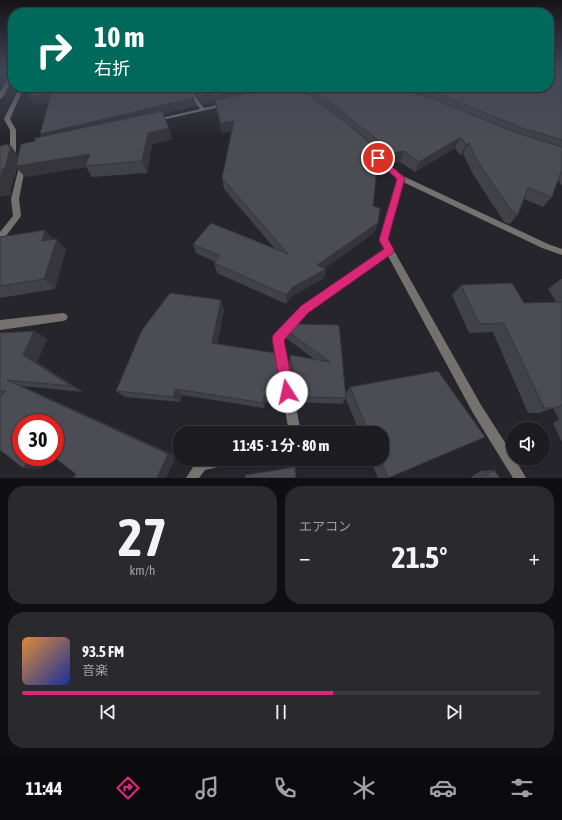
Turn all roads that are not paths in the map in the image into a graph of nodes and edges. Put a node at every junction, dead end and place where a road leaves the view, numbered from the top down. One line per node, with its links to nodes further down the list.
1 (19, 93): 7 (street)
2 (190, 93): 4 (street)
3 (233, 103): 4 (street)
4 (202, 110): 5 (street)
5 (149, 122)
6 (372, 152): 9 (street)
7 (13, 153): 8 (street); 10 (street)
8 (6, 155)
9 (401, 178): 11 (street); 12 (street)
10 (0, 238)
11 (390, 250): 15 (street); 18 (street)
12 (562, 252)
13 (63, 317): 14 (street)
14 (0, 325)
15 (293, 426)
16 (200, 466): 17 (street)
17 (192, 478)
18 (520, 478)

